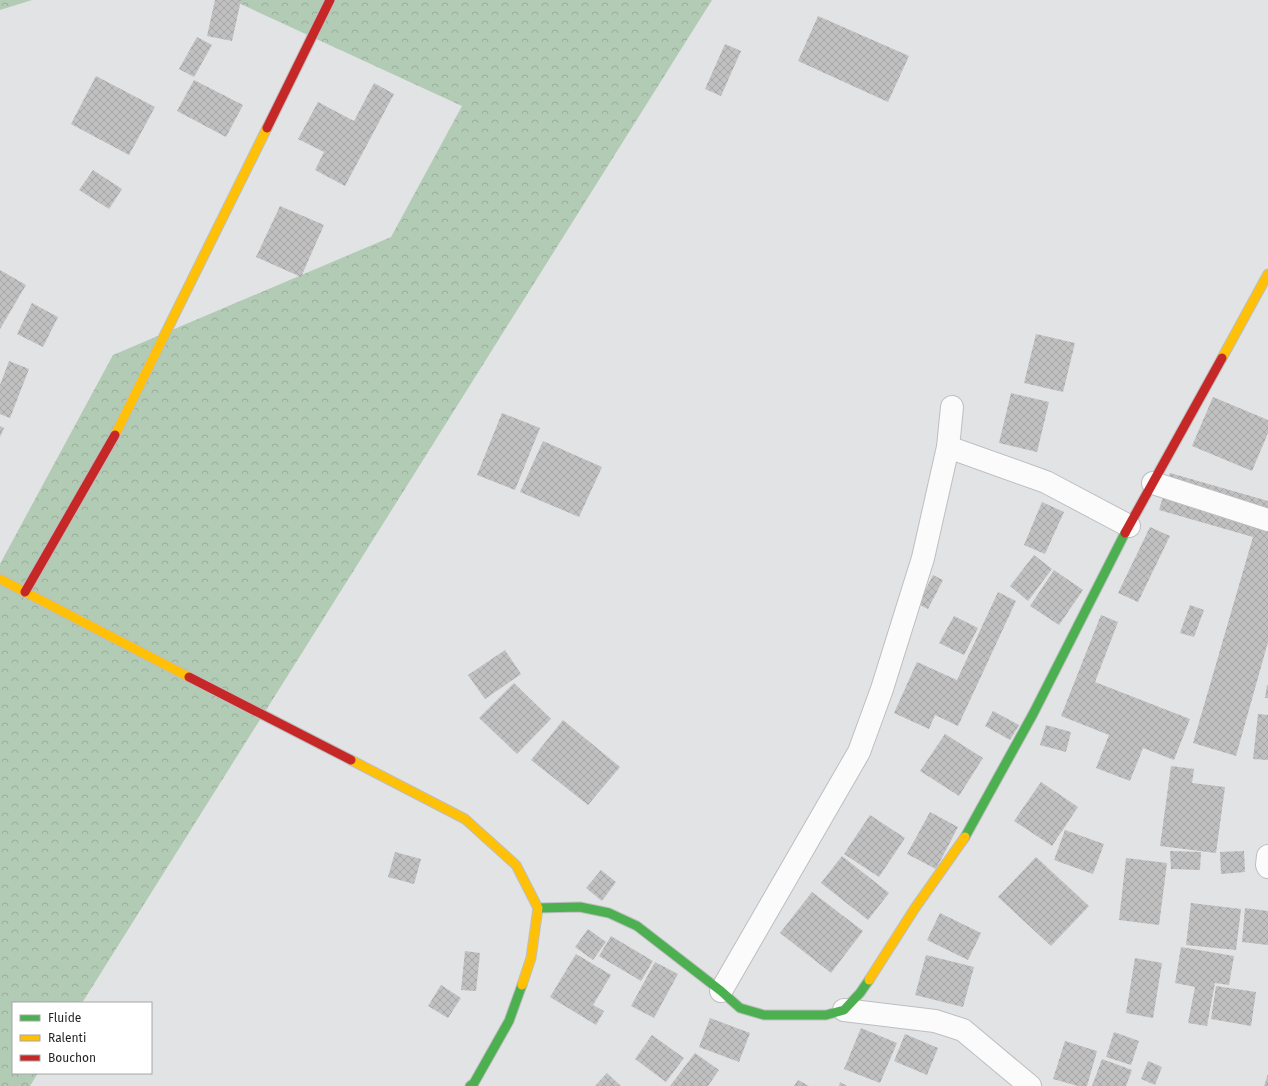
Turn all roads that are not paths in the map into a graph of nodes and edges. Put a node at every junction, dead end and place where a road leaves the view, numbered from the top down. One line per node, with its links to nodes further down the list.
1 (330, 0): 9 (street)
2 (1268, 274): 5 (street)
3 (952, 407): 4 (street)
4 (948, 447): 7 (street); 13 (street)
5 (1153, 483): 6 (street); 7 (street)
6 (1268, 520)
7 (1129, 526): 14 (street)
8 (0, 579): 9 (street)
9 (25, 592): 12 (street)
10 (1268, 856): 11 (street)
11 (1268, 867)
12 (538, 908): 13 (street); 15 (street)
13 (721, 991): 14 (street)
14 (844, 1010): 16 (street)
15 (470, 1086)
16 (1030, 1086)

